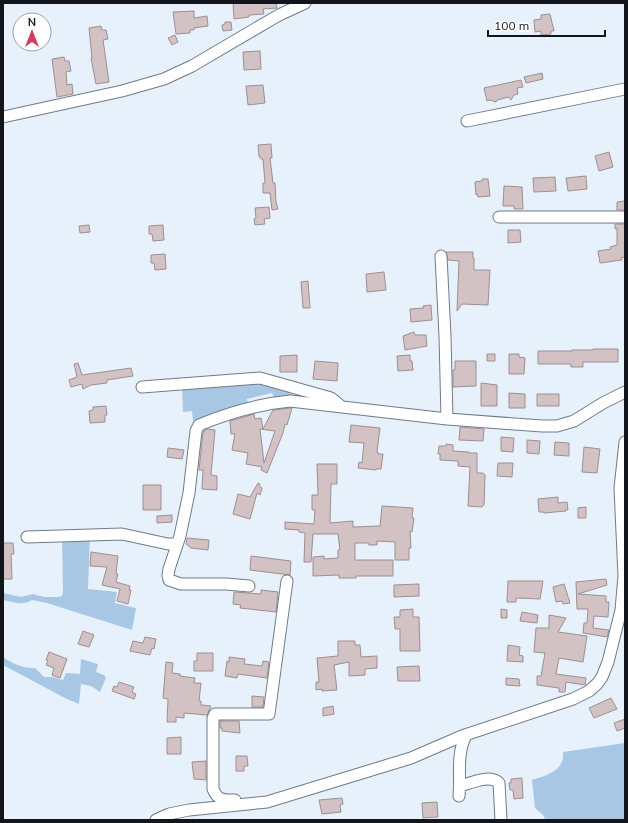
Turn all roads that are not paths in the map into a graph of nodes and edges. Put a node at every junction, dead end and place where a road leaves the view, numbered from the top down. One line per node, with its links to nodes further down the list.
1 (305, 3): 3 (street)
2 (625, 89): 4 (street)
3 (3, 117)
4 (467, 121)
5 (499, 217): 6 (street)
6 (625, 217)
7 (441, 256): 11 (street)
8 (142, 387): 10 (street)
9 (625, 392): 11 (street)
10 (344, 408): 11 (street); 14 (street)
11 (447, 419)
12 (625, 442): 17 (street)
13 (27, 537): 14 (street)
14 (177, 544): 16 (street)
15 (287, 581): 18 (street)
16 (249, 586)
17 (466, 735): 18 (street); 20 (street)
18 (267, 802): 19 (street)
19 (156, 820)
20 (501, 820)

